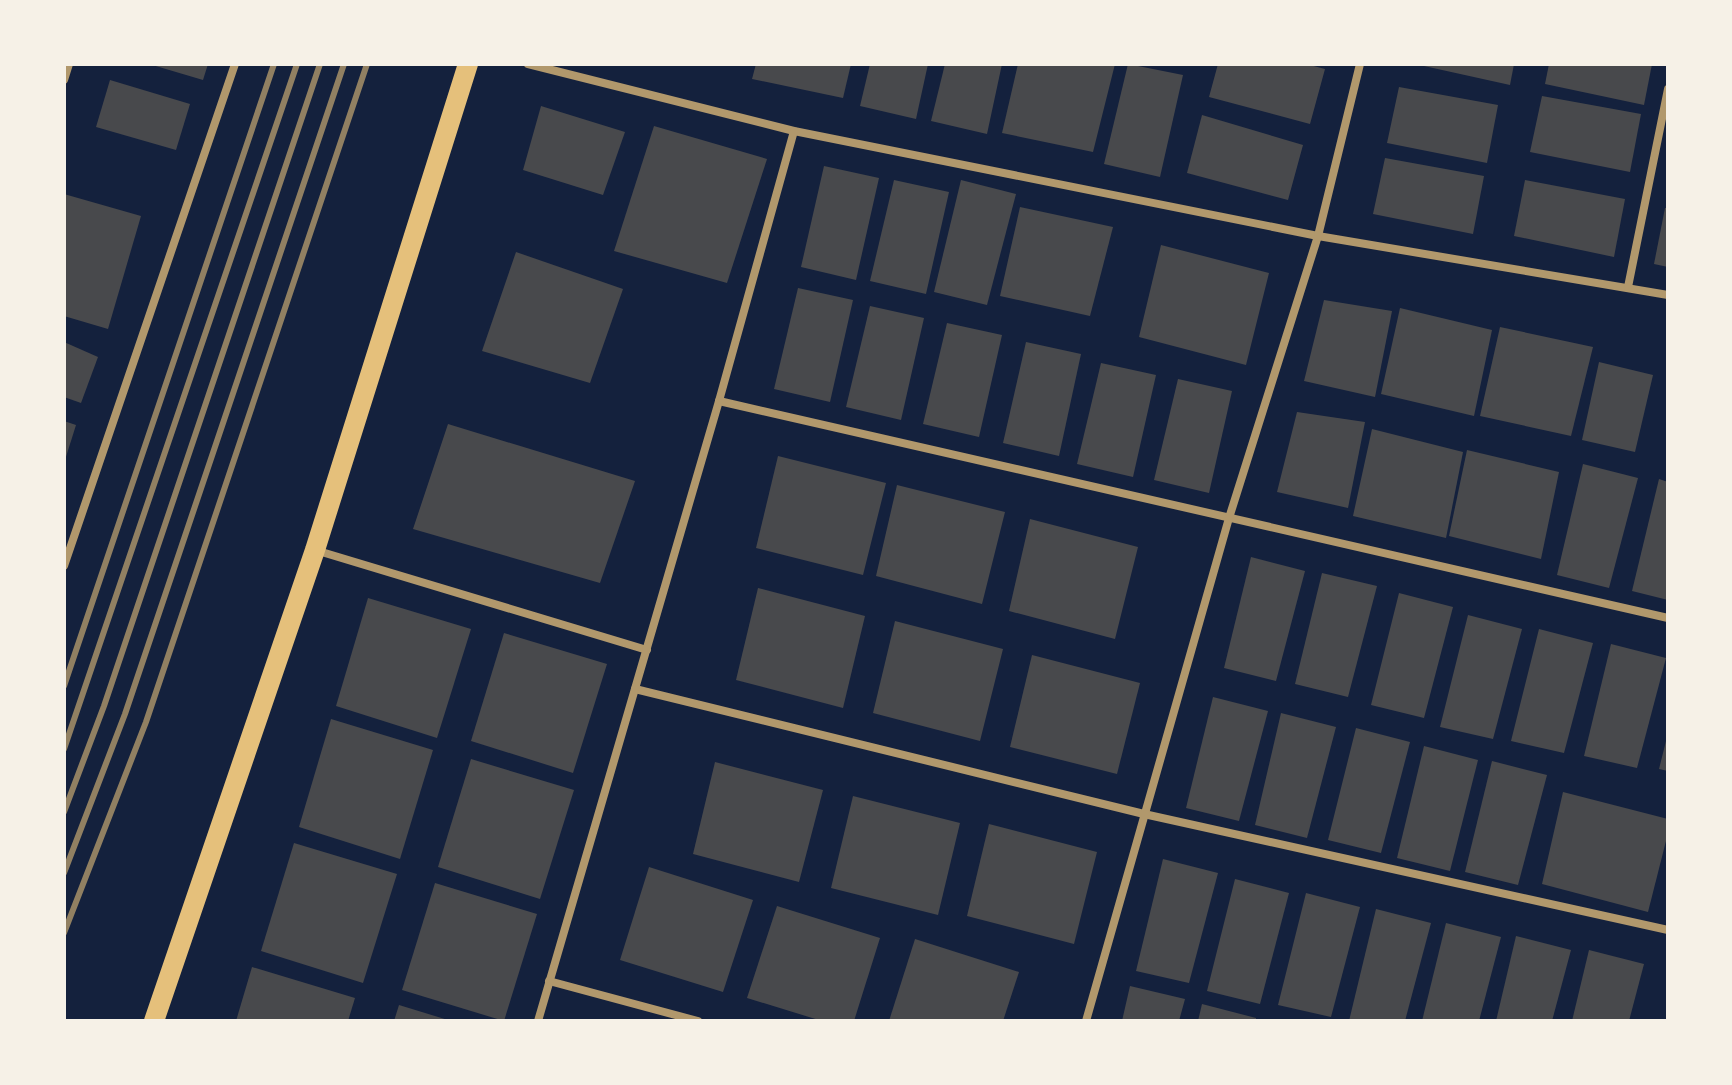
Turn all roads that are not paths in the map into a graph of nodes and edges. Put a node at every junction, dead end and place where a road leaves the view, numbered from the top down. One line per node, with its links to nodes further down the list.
1 (69, 64): 6 (street)
2 (235, 64): 15 (street)
3 (468, 64): 14 (main road)
4 (528, 64): 8 (street)
5 (1360, 64): 9 (street)
6 (64, 80)
7 (1668, 89): 10 (street)
8 (794, 131): 9 (street); 12 (street)
9 (1318, 236): 10 (street); 13 (street)
10 (1628, 287): 11 (street)
11 (1668, 295)
12 (719, 401): 13 (street); 17 (street)
13 (1229, 518): 16 (street); 19 (street)
14 (315, 550): 17 (street); 22 (main road)
15 (64, 566)
16 (1668, 618)
17 (647, 650): 18 (street)
18 (635, 689): 19 (street); 21 (street)
19 (1144, 814): 20 (street); 25 (street)
20 (1668, 930)
21 (549, 981): 23 (street); 24 (street)
22 (154, 1020)
23 (538, 1021)
24 (698, 1021)
25 (1086, 1021)

